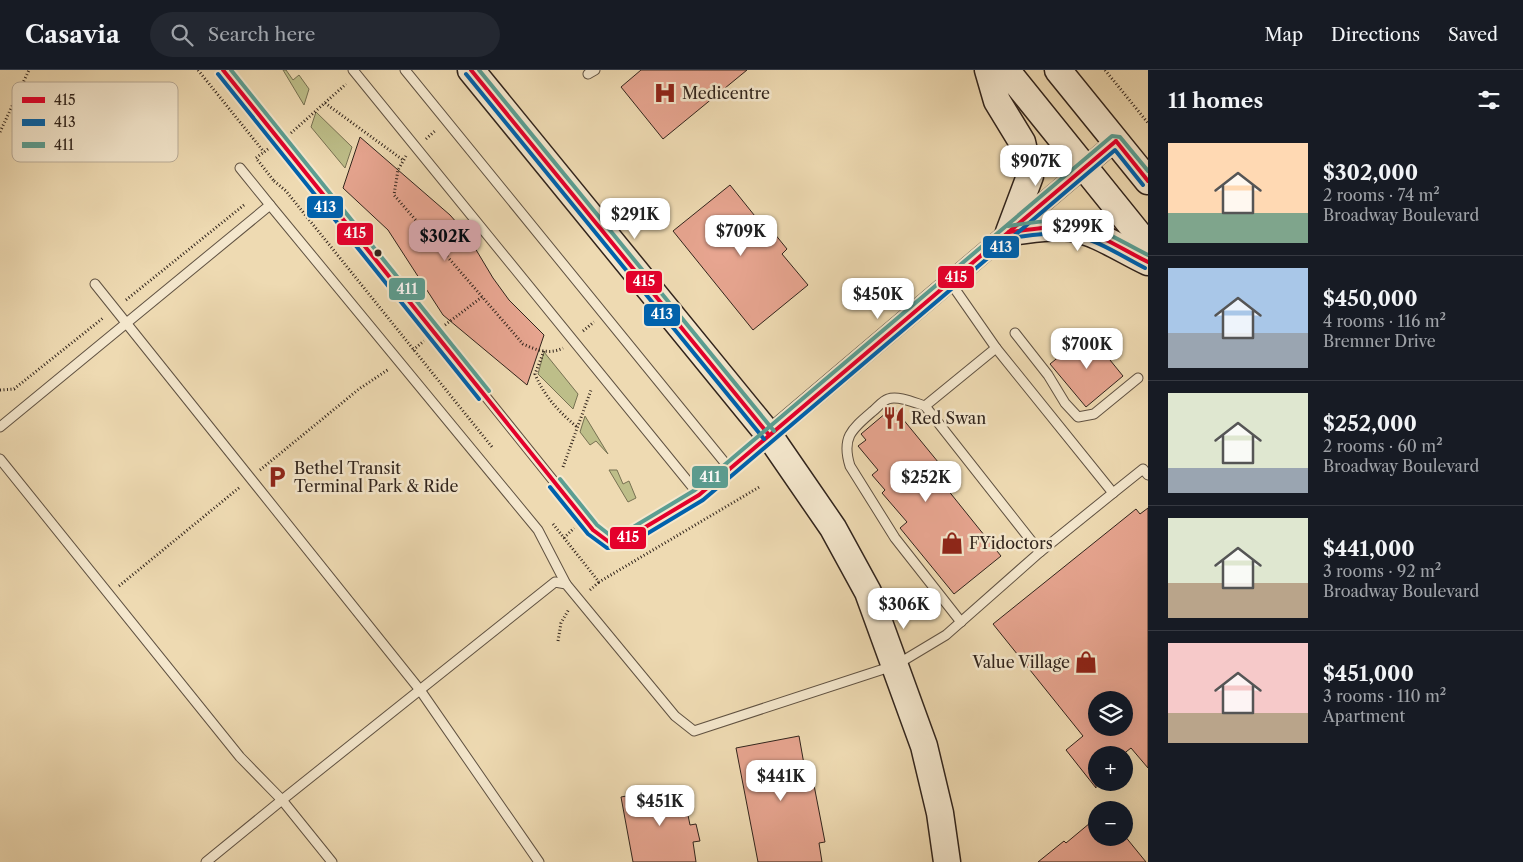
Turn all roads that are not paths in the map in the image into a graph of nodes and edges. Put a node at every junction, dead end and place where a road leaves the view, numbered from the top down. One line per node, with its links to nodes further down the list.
1 (223, 70): 29 (lane)
2 (353, 70): 29 (lane)
3 (405, 70): 26 (lane)
4 (471, 70): 24 (street)
5 (988, 70): 13 (street)
6 (1006, 70): 9 (street)
7 (1058, 70): 8 (street)
8 (1116, 141): 9 (street); 11 (street)
9 (1084, 166): 13 (street); 14 (street)
10 (240, 168): 12 (lane)
11 (1148, 181)
12 (270, 205): 18 (lane); 31 (lane)
13 (1009, 232): 15 (street); 16 (street)
14 (1148, 246)
15 (1148, 262)
16 (950, 282): 20 (lane); 24 (street)
17 (95, 284): 18 (lane)
18 (126, 322): 23 (lane); 34 (lane)
19 (1015, 333): 21 (lane)
20 (996, 348): 22 (lane); 28 (lane)
21 (1138, 378)
22 (925, 406): 30 (lane); 32 (lane)
23 (0, 427)
24 (769, 434): 26 (lane); 33 (street)
25 (0, 460): 35 (lane)
26 (730, 469): 29 (lane)
27 (1148, 475): 28 (lane)
28 (1113, 493): 30 (lane)
29 (699, 495)
30 (1040, 552): 32 (lane)
31 (566, 584): 33 (lane); 34 (lane)
32 (961, 622): 33 (lane)
33 (896, 665): 39 (street)
34 (420, 690): 35 (lane); 38 (lane)
35 (282, 800): 36 (lane); 37 (lane)
36 (206, 862)
37 (332, 862)
38 (539, 862)
39 (948, 862)

